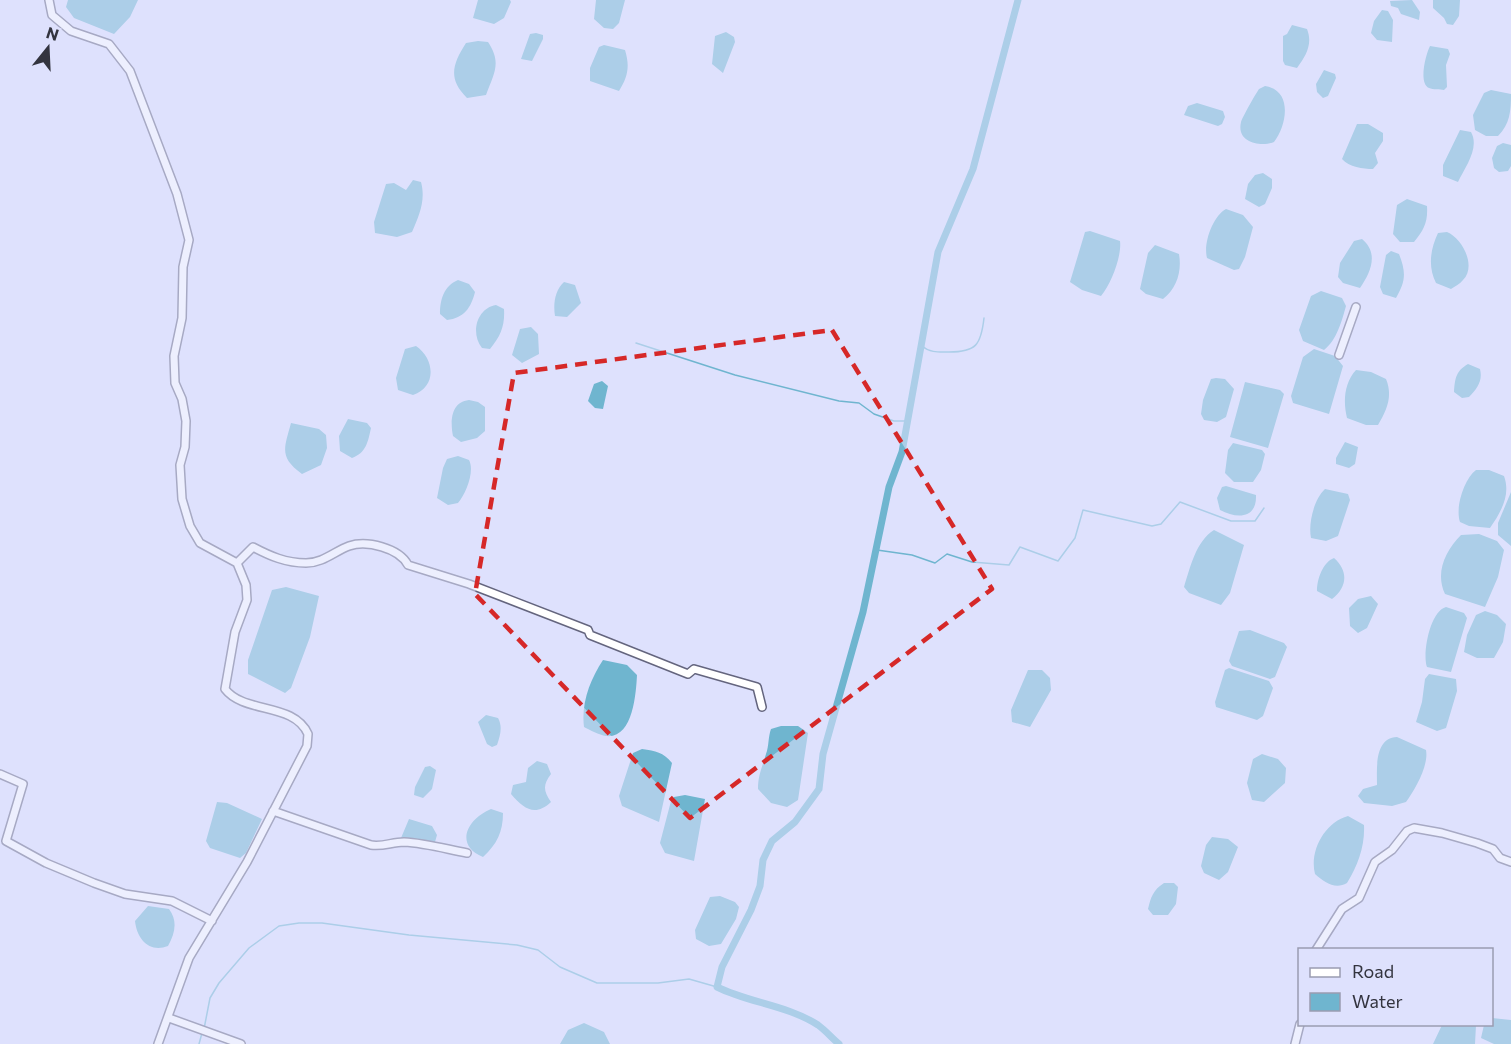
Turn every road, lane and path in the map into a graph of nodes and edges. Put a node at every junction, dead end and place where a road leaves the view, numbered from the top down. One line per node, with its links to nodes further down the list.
1 (49, 0): 4 (street)
2 (1356, 307): 3 (street)
3 (1339, 354)
4 (237, 563): 5 (street); 7 (street)
5 (762, 707)
6 (0, 774): 10 (street)
7 (273, 811): 8 (street); 10 (street)
8 (467, 853)
9 (1511, 862): 11 (street)
10 (212, 921): 12 (street)
11 (1318, 948)
12 (169, 1018): 14 (street); 15 (street)
13 (1299, 1026): 16 (street)
14 (158, 1044)
15 (241, 1044)
16 (1295, 1044)

